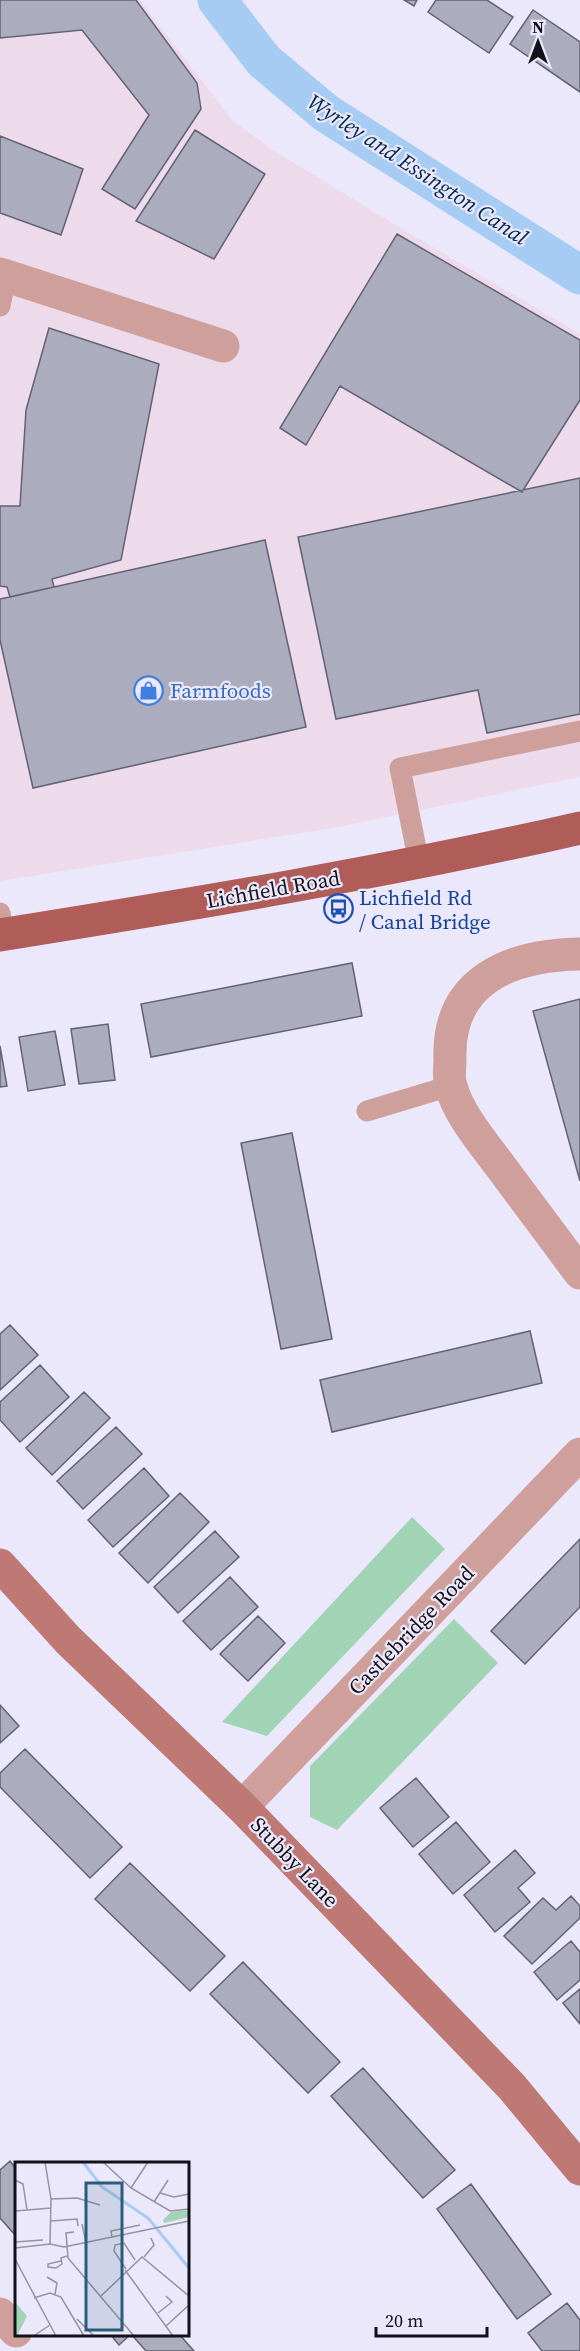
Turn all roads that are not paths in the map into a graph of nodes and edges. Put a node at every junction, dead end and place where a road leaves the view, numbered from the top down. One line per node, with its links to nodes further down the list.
1 (2, 286): 2 (street)
2 (223, 346)
3 (580, 730): 5 (lane)
4 (580, 828): 5 (main road, Lichfield Road)
5 (419, 863): 6 (main road, Lichfield Road)
6 (1, 927)
7 (580, 954): 8 (street)
8 (450, 1086): 9 (lane); 10 (street)
9 (367, 1111)
10 (580, 1273)
11 (580, 1454): 13 (street, Castlebridge Road)
12 (0, 1565): 13 (street, Stubby Lane)
13 (242, 1807): 14 (street, Stubby Lane)
14 (580, 2169)
15 (0, 2314): 16 (street)
16 (15, 2330)
17 (22, 2336): 18 (street)
18 (36, 2351)

